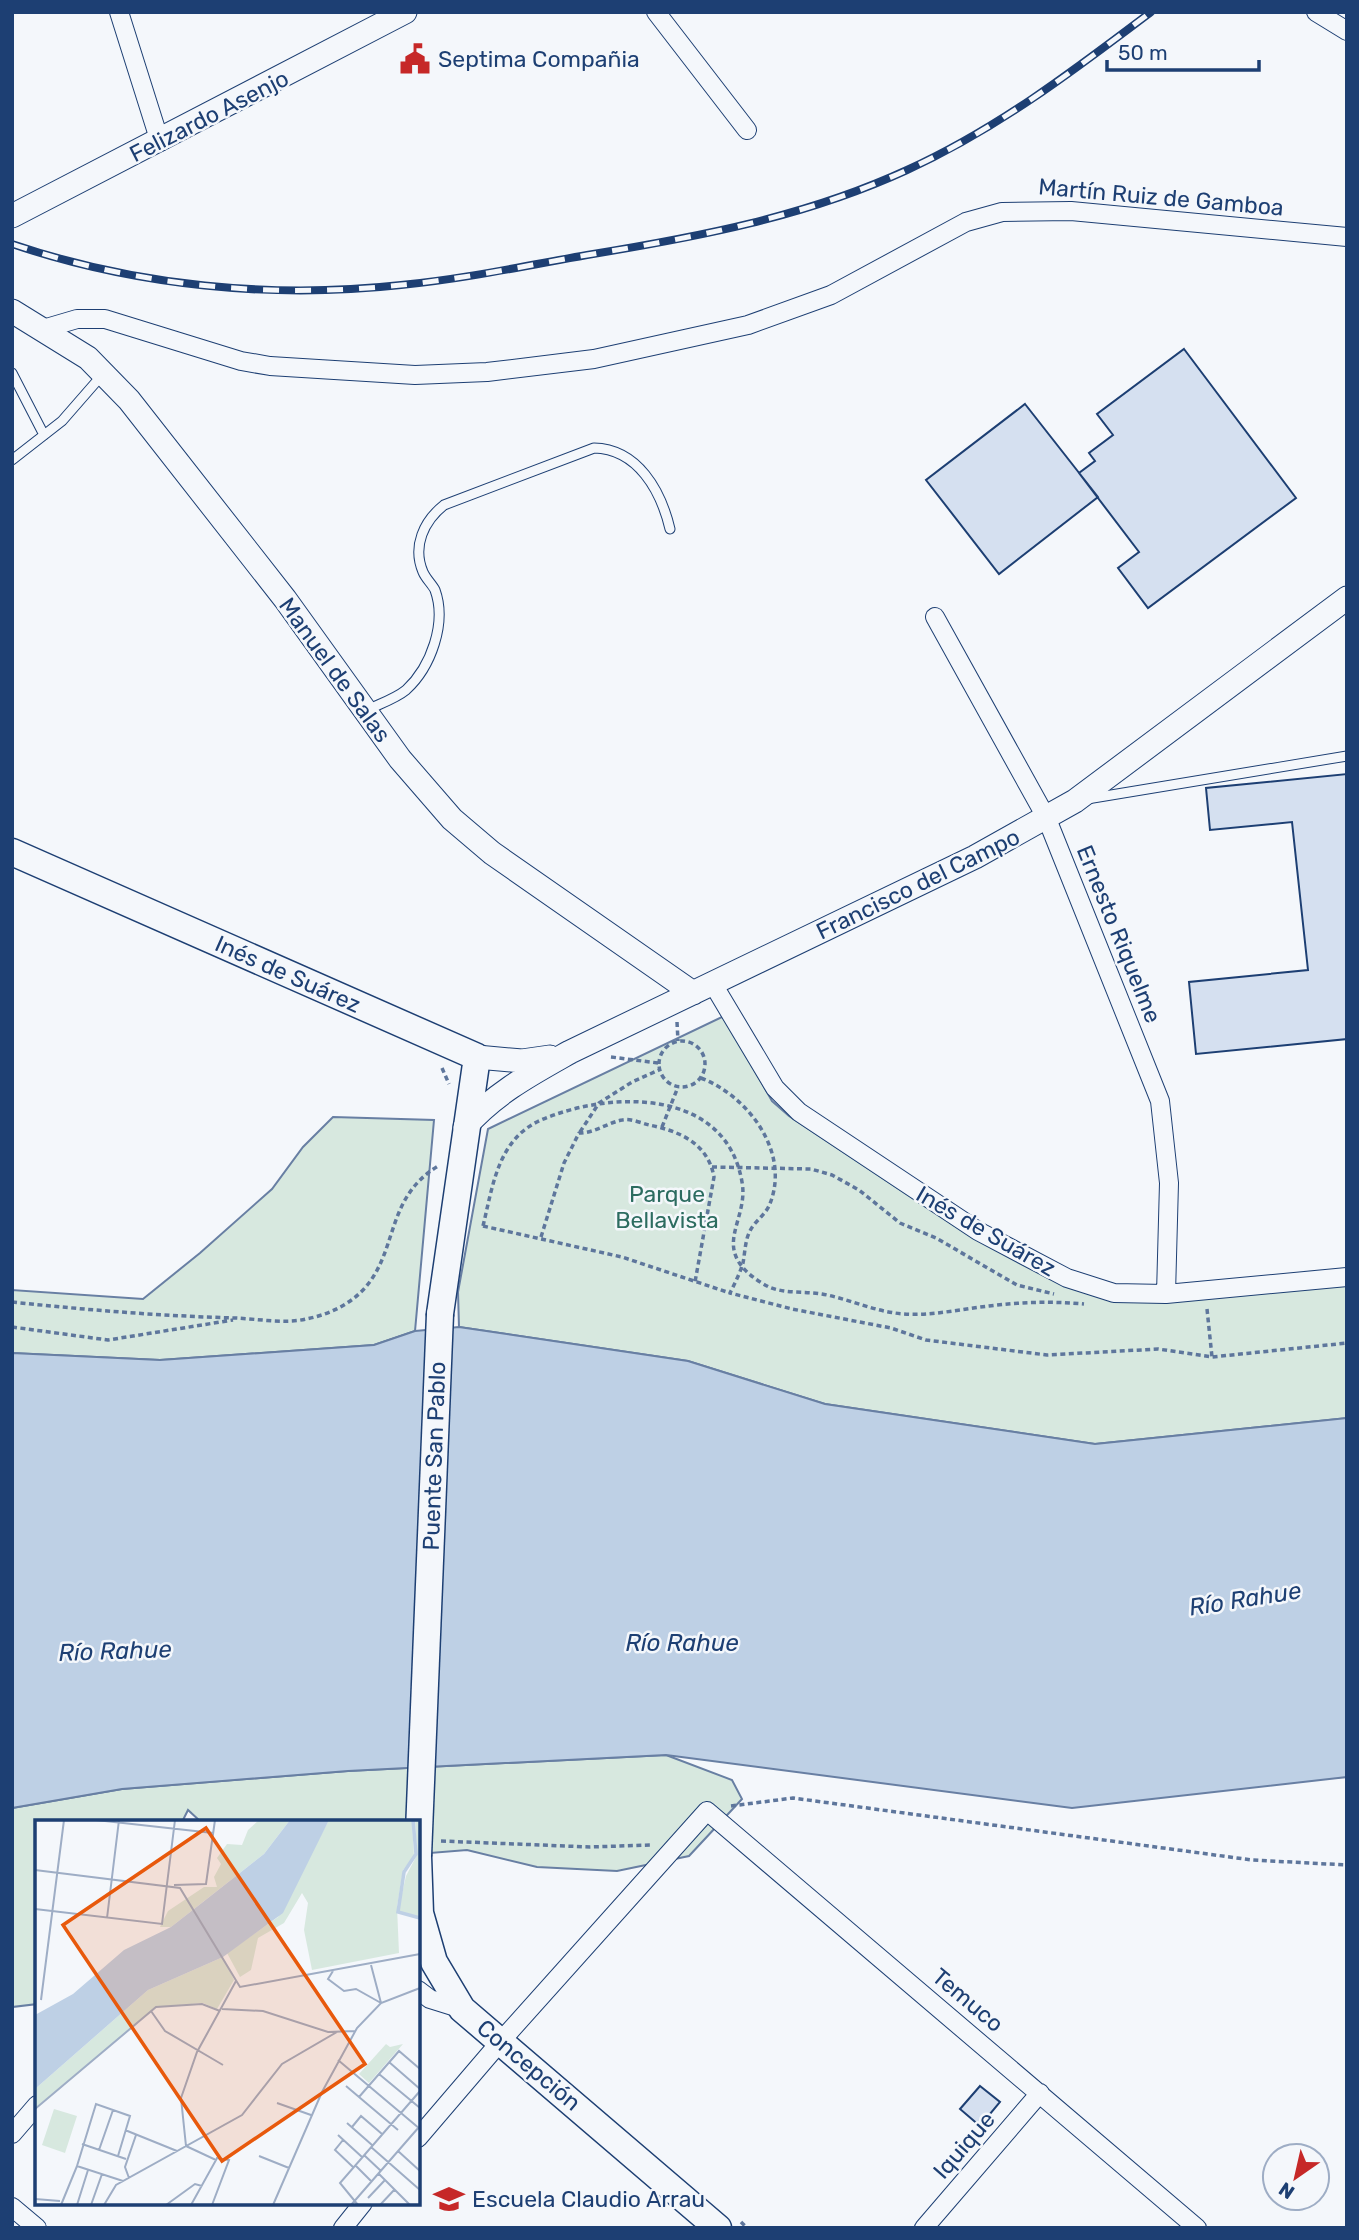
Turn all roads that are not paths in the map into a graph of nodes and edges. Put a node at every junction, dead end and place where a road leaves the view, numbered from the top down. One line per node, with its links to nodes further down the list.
1 (118, 12): 7 (street)
2 (405, 12): 7 (street, Felizardo Asenjo)
3 (656, 12): 6 (street)
4 (1316, 12): 5 (street)
5 (1347, 31)
6 (747, 130)
7 (160, 142): 8 (street, Felizardo Asenjo)
8 (12, 216)
9 (1347, 237): 11 (street, Martín Ruiz de Gamboa)
10 (12, 311): 11 (street, Manuel de Salas)
11 (43, 329): 12 (street, Manuel de Salas)
12 (104, 372): 14 (lane); 19 (street, Manuel de Salas)
13 (12, 373): 14 (lane)
14 (44, 435): 15 (lane)
15 (12, 460)
16 (670, 529): 19 (lane)
17 (1347, 598): 21 (street, Francisco del Campo)
18 (935, 617): 22 (street, Ernesto Riquelme)
19 (366, 711): 24 (street, Manuel de Salas)
20 (1347, 756): 21 (lane)
21 (1075, 801): 22 (street, Francisco del Campo)
22 (1047, 819): 24 (street, Francisco del Campo); 29 (street, Ernesto Riquelme)
23 (12, 852): 26 (main road, Inés de Suárez)
24 (703, 989): 25 (street, Francisco del Campo); 29 (street, Inés de Suárez)
25 (570, 1052): 26 (street, Inés de Suárez); 27 (street, Francisco del Campo)
26 (477, 1057): 27 (main road, Puente San Pablo)
27 (465, 1128): 30 (main road, Puente San Pablo, bridge)
28 (1347, 1277): 29 (street, Inés de Suárez)
29 (1166, 1294)
30 (425, 1848): 32 (main road, Concepción)
31 (420, 1992): 32 (street)
32 (462, 2009): 33 (main road, Concepción)
33 (501, 2041): 34 (street, Temuco); 37 (street); 42 (main road, Concepción)
34 (1040, 2093): 43 (street, Iquique); 44 (street, Temuco)
35 (35, 2107): 36 (street)
36 (12, 2134)
37 (420, 2136)
38 (361, 2205): 41 (street)
39 (12, 2207): 40 (street)
40 (37, 2228)
41 (342, 2228)
42 (718, 2228)
43 (924, 2228)
44 (1197, 2228)

